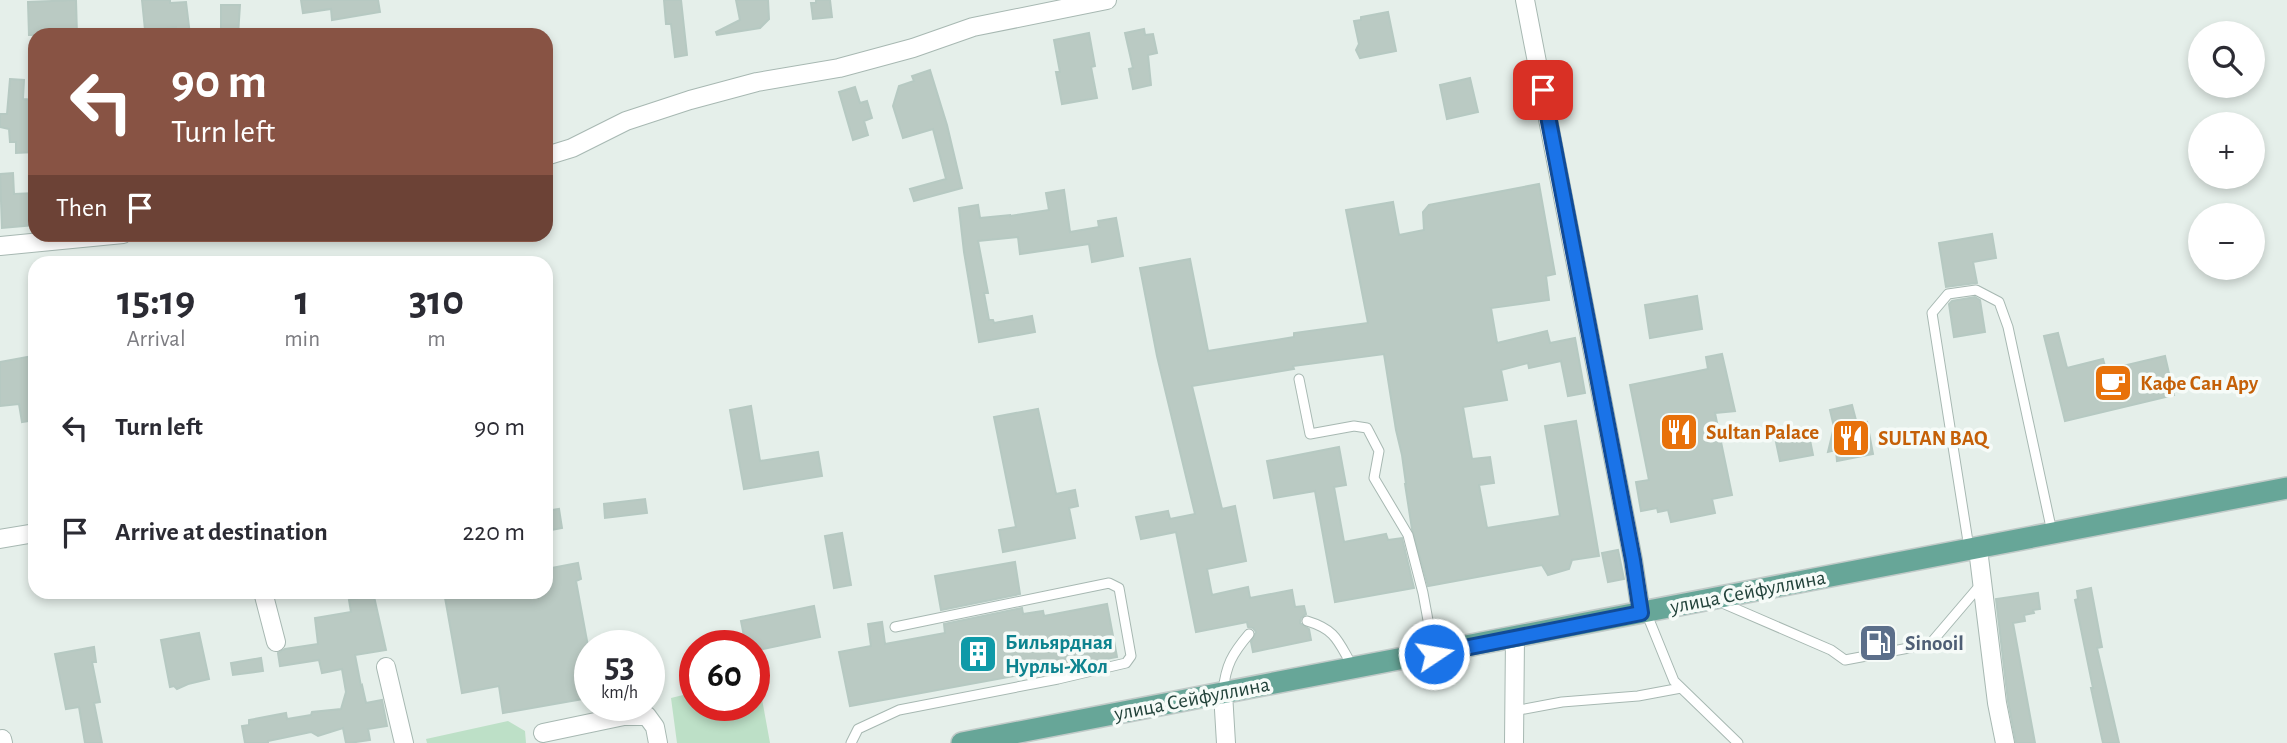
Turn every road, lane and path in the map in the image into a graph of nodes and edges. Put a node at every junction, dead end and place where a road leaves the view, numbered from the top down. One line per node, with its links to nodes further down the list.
1 (1107, 0): 3 (street)
2 (1525, 0): 15 (street)
3 (553, 154)
4 (41, 242): 5 (street)
5 (0, 246)
6 (1299, 379): 21 (lane)
7 (2287, 488): 8 (main road, улица Сейфуллина)
8 (2053, 533): 11 (main road, улица Сейфуллина); 11 (lane)
9 (28, 534): 10 (street)
10 (0, 539)
11 (1974, 549): 12 (street); 14 (main road, улица Сейфуллина)
12 (1982, 582): 14 (lane); 35 (street)
13 (265, 599): 20 (street)
14 (1712, 599): 15 (main road, улица Сейфуллина)
15 (1643, 612): 19 (main road, улица Сейфуллина); 24 (lane)
16 (1307, 621): 23 (lane)
17 (895, 627): 30 (lane)
18 (1249, 634): 25 (lane)
19 (1515, 637): 21 (main road, улица Сейфуллина); 26 (street)
20 (276, 642)
21 (1434, 654): 23 (main road, улица Сейфуллина)
22 (386, 667): 28 (street)
23 (1354, 669): 25 (main road, улица Сейфуллина)
24 (1681, 688): 26 (lane); 34 (lane)
25 (1223, 693): 31 (main road, улица Сейфуллина); 32 (street)
26 (1514, 711): 33 (street)
27 (543, 733): 29 (street)
28 (404, 743)
29 (658, 743)
30 (851, 743)
31 (962, 743)
32 (1226, 743)
33 (1514, 743)
34 (1738, 743)
35 (2005, 743)

